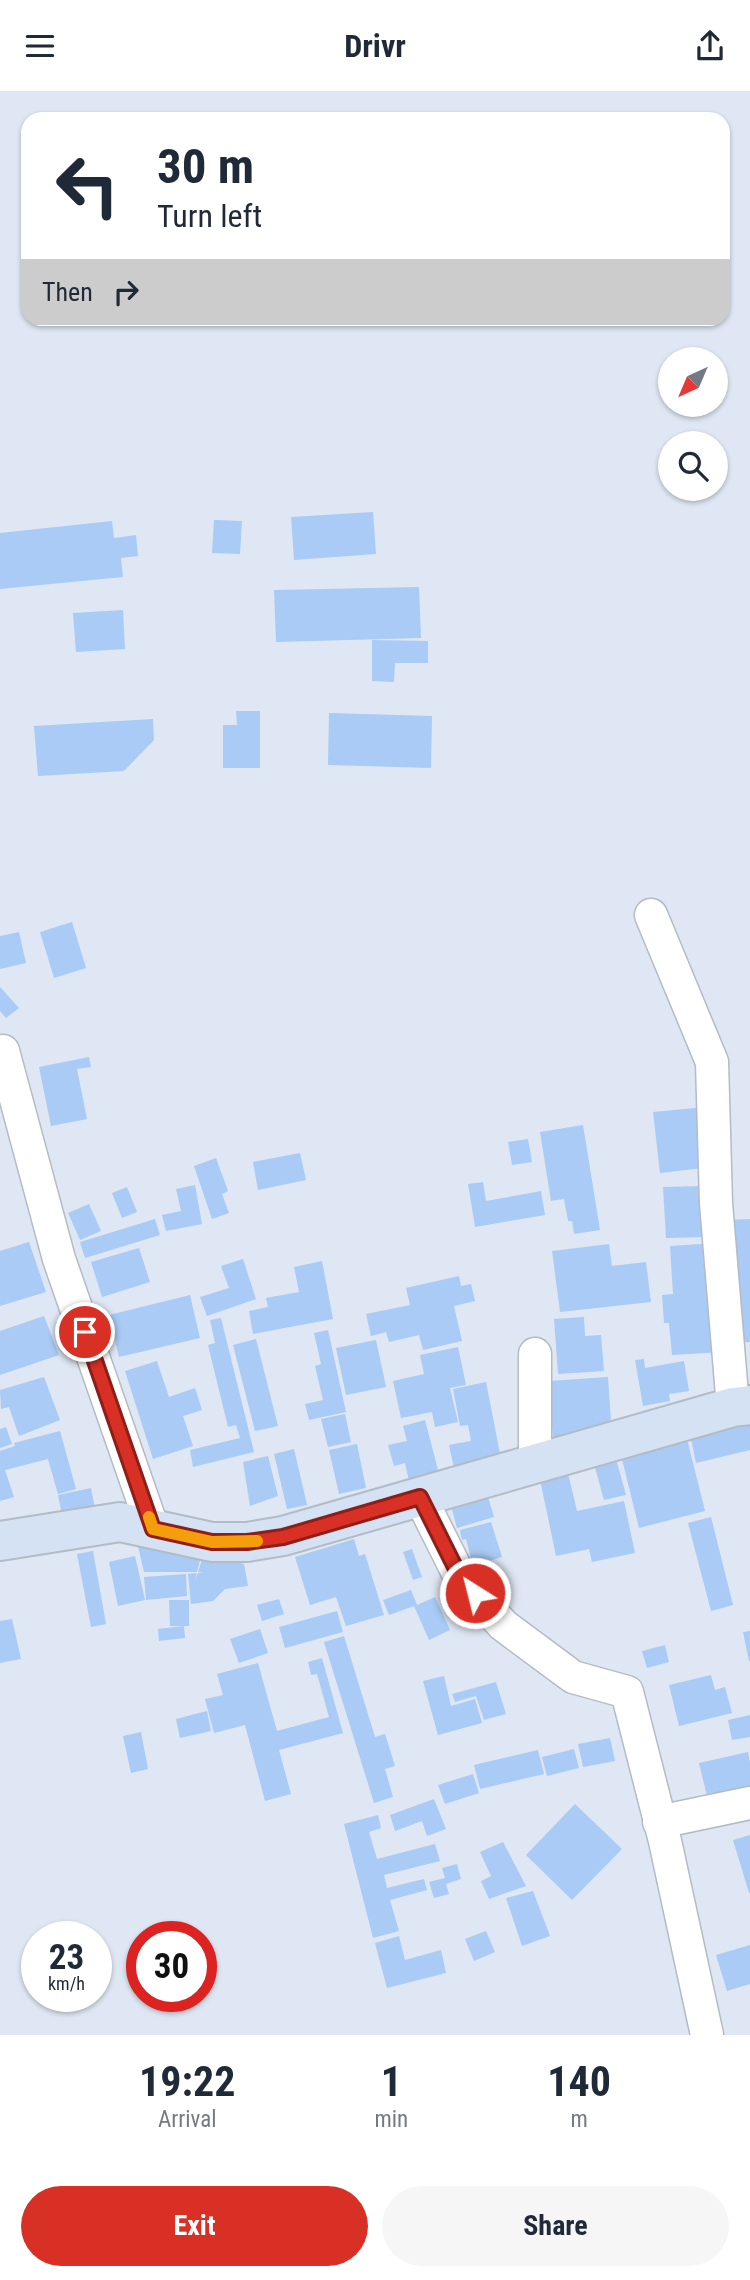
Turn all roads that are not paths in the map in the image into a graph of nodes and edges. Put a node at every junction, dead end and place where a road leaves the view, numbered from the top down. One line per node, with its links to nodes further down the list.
1 (651, 915): 4 (street)
2 (3, 1051): 7 (street)
3 (535, 1354): 5 (street)
4 (741, 1406): 5 (street)
5 (535, 1464): 6 (street)
6 (420, 1497): 7 (street); 10 (street)
7 (153, 1529): 8 (street)
8 (0, 1541)
9 (750, 1803): 10 (street)
10 (659, 1822): 11 (street)
11 (707, 2035)

